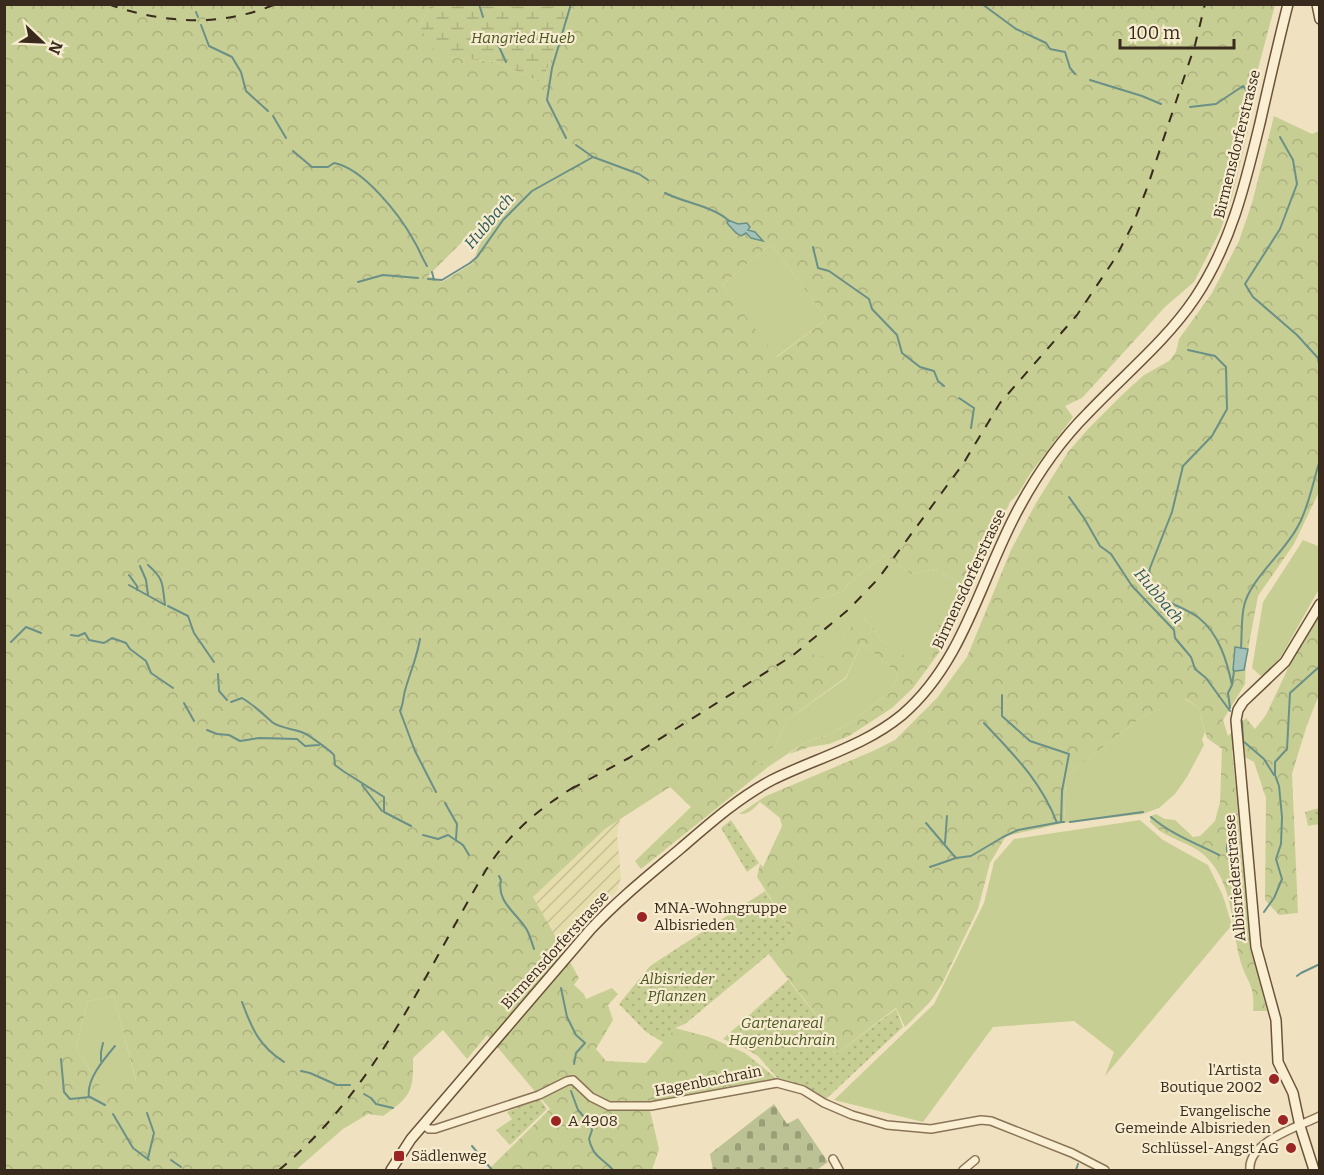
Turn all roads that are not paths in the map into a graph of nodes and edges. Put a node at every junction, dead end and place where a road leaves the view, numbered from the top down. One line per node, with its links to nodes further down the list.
1 (1288, 4): 6 (main road, Birmensdorferstrasse)
2 (1317, 4): 3 (main road)
3 (1320, 19)
4 (1320, 604): 7 (main road, Albisriederstrasse)
5 (1320, 1116): 7 (street)
6 (423, 1125): 10 (main road, Birmensdorferstrasse); 13 (street, Hagenbuchrain)
7 (1300, 1126): 14 (street); 15 (main road, Albisriederstrasse)
8 (833, 1159): 11 (street)
9 (975, 1160): 12 (street)
10 (390, 1170)
11 (839, 1170)
12 (963, 1170)
13 (1105, 1170)
14 (1250, 1170)
15 (1314, 1170)

